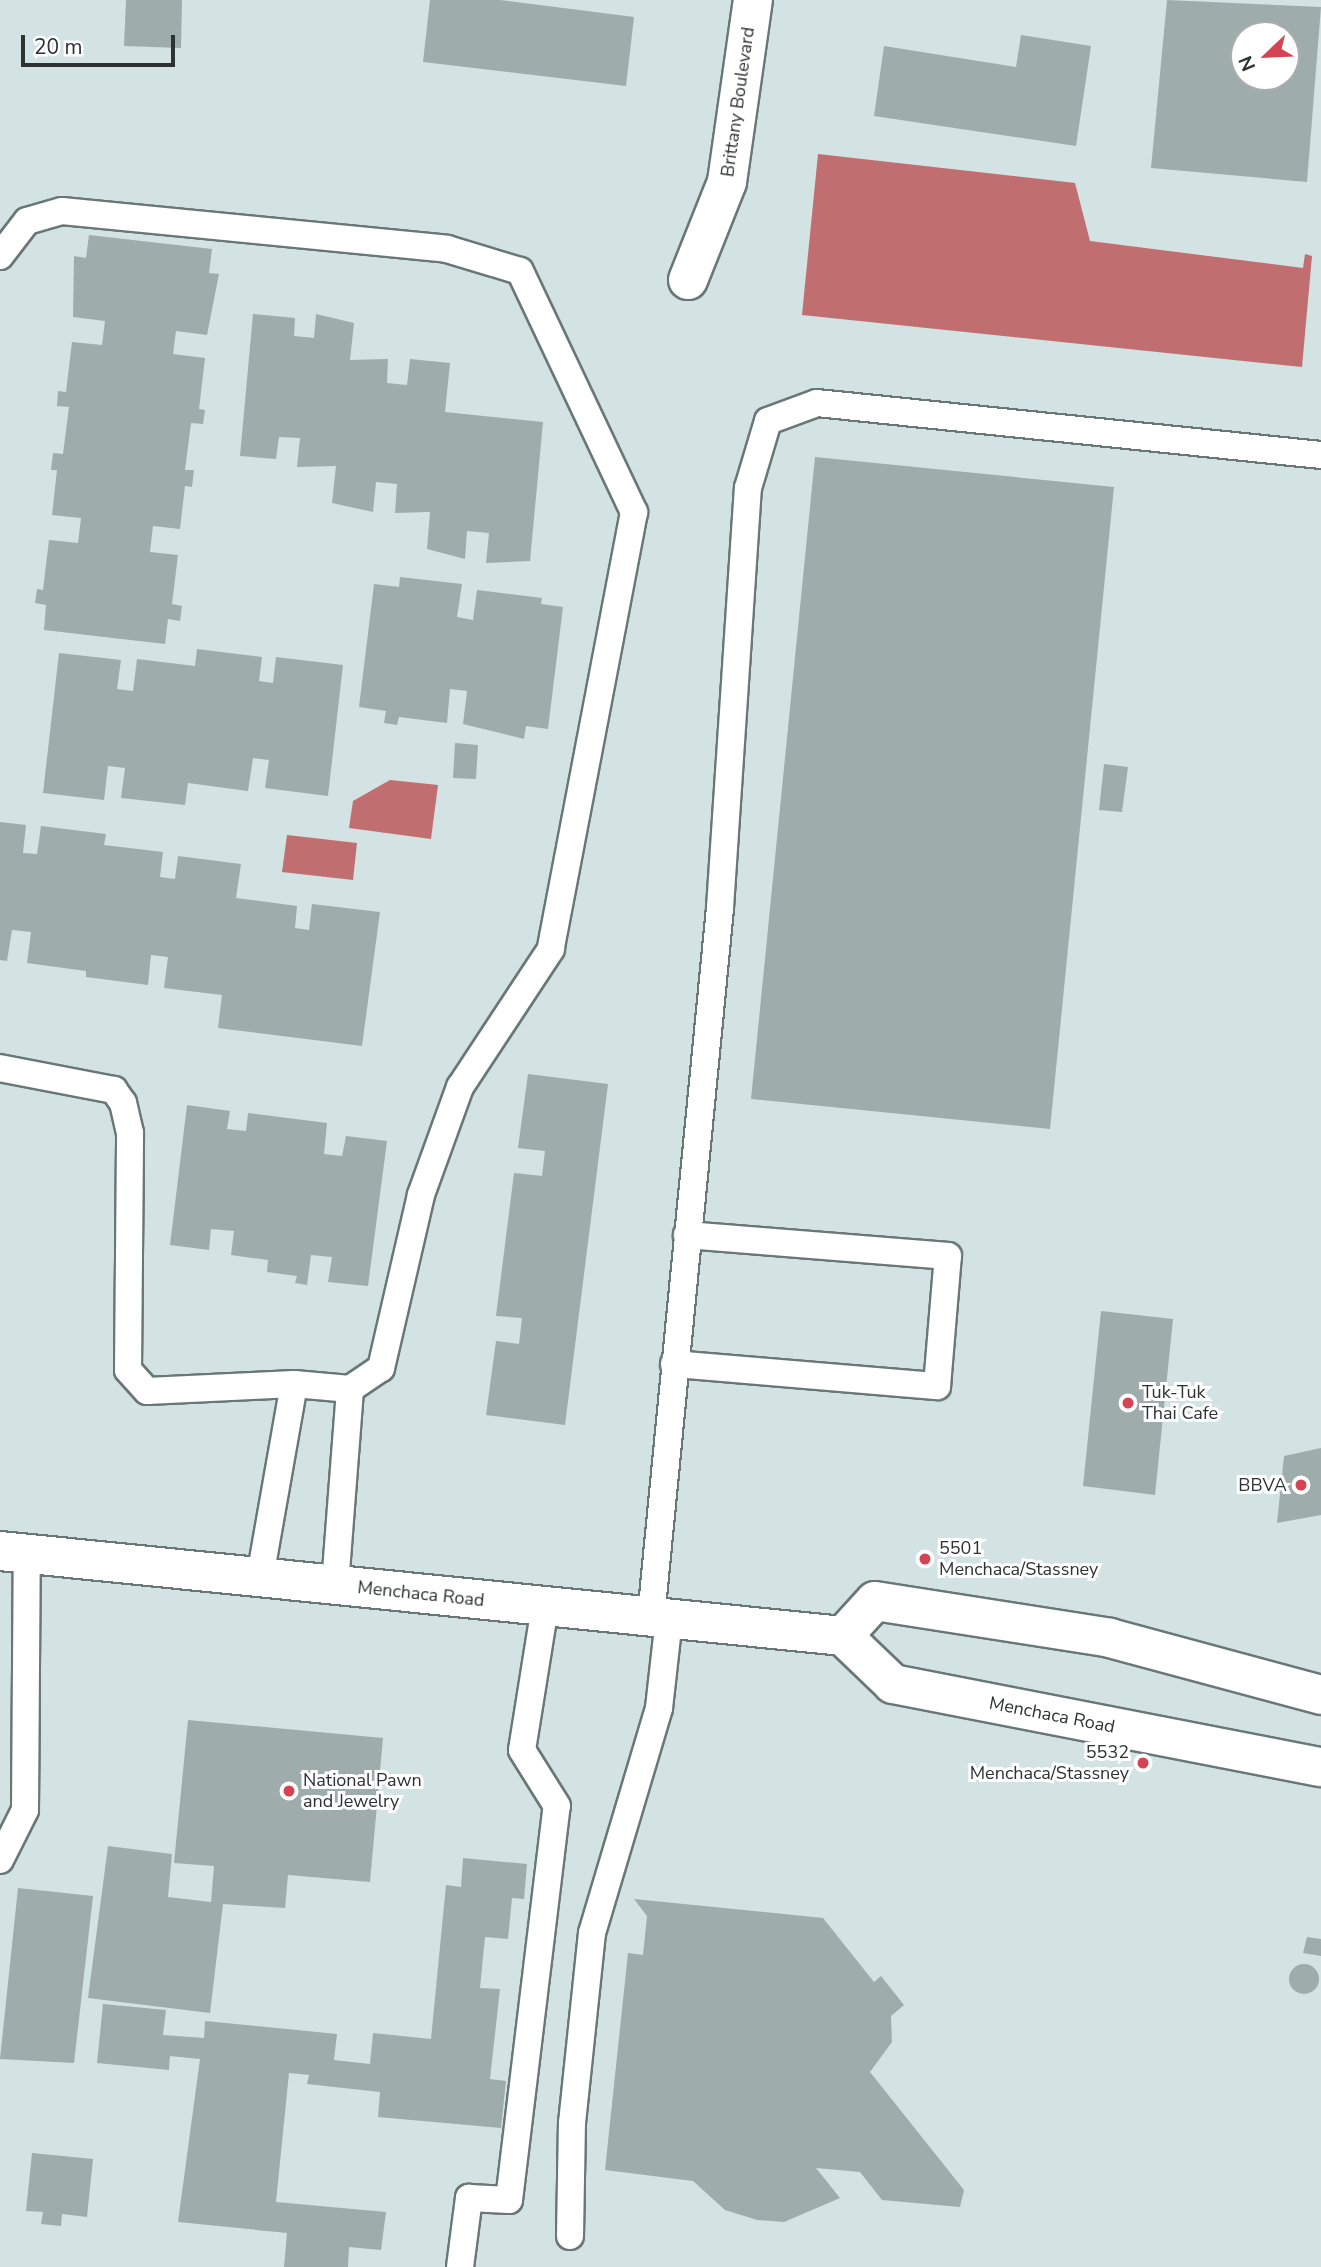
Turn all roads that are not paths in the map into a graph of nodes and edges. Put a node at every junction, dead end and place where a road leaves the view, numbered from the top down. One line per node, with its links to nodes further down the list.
1 (753, 0): 3 (main road, Brittany Boulevard)
2 (0, 256): 9 (lane)
3 (688, 280)
4 (1321, 455): 6 (lane)
5 (0, 1068): 8 (lane)
6 (687, 1234): 7 (lane); 7 (lane)
7 (674, 1364): 14 (lane)
8 (294, 1384): 9 (lane); 11 (lane)
9 (350, 1389): 12 (lane)
10 (14, 1552): 11 (main road, Menchaca Road); 18 (lane)
11 (260, 1577): 12 (main road, Menchaca Road)
12 (335, 1585): 13 (main road, Menchaca Road)
13 (545, 1606): 14 (main road, Menchaca Road); 20 (lane)
14 (660, 1618): 15 (main road, Menchaca Road); 19 (lane)
15 (843, 1636): 16 (main road); 17 (main road, Menchaca Road)
16 (1321, 1695)
17 (1321, 1767)
18 (0, 1860)
19 (570, 2236)
20 (460, 2267)

